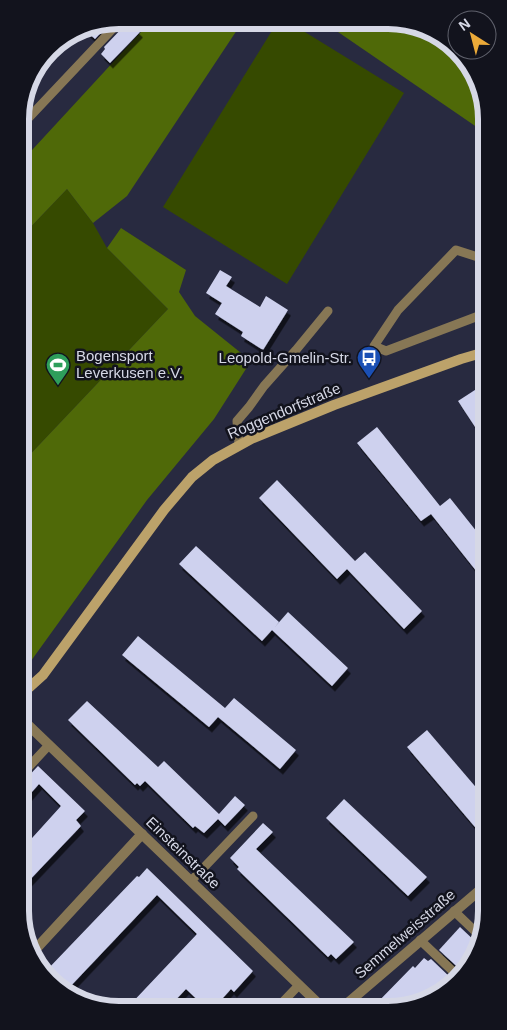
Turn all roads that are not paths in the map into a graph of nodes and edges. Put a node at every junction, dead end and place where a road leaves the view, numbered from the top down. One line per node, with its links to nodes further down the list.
1 (113, 29): 2 (lane)
2 (29, 118)
3 (478, 257): 5 (lane)
4 (328, 312): 7 (lane)
5 (478, 317)
6 (478, 354): 7 (street, Roggendorfstraße)
7 (239, 444): 8 (street, Roggendorfstraße)
8 (29, 688)
9 (29, 726): 10 (street, Einsteinstraße)
10 (49, 745): 11 (lane); 13 (street, Einsteinstraße)
11 (29, 766)
12 (253, 816): 14 (lane)
13 (142, 834): 14 (street, Einsteinstraße); 19 (street)
14 (191, 881): 21 (street, Einsteinstraße)
15 (478, 891): 16 (street, Semmelweisstraße)
16 (454, 911): 17 (lane); 18 (street, Semmelweisstraße)
17 (476, 932)
18 (420, 940): 20 (lane); 24 (street, Semmelweisstraße)
19 (37, 948)
20 (454, 972)
21 (299, 985): 22 (lane); 23 (street, Einsteinstraße)
22 (284, 1001)
23 (316, 1001)
24 (350, 1001)

